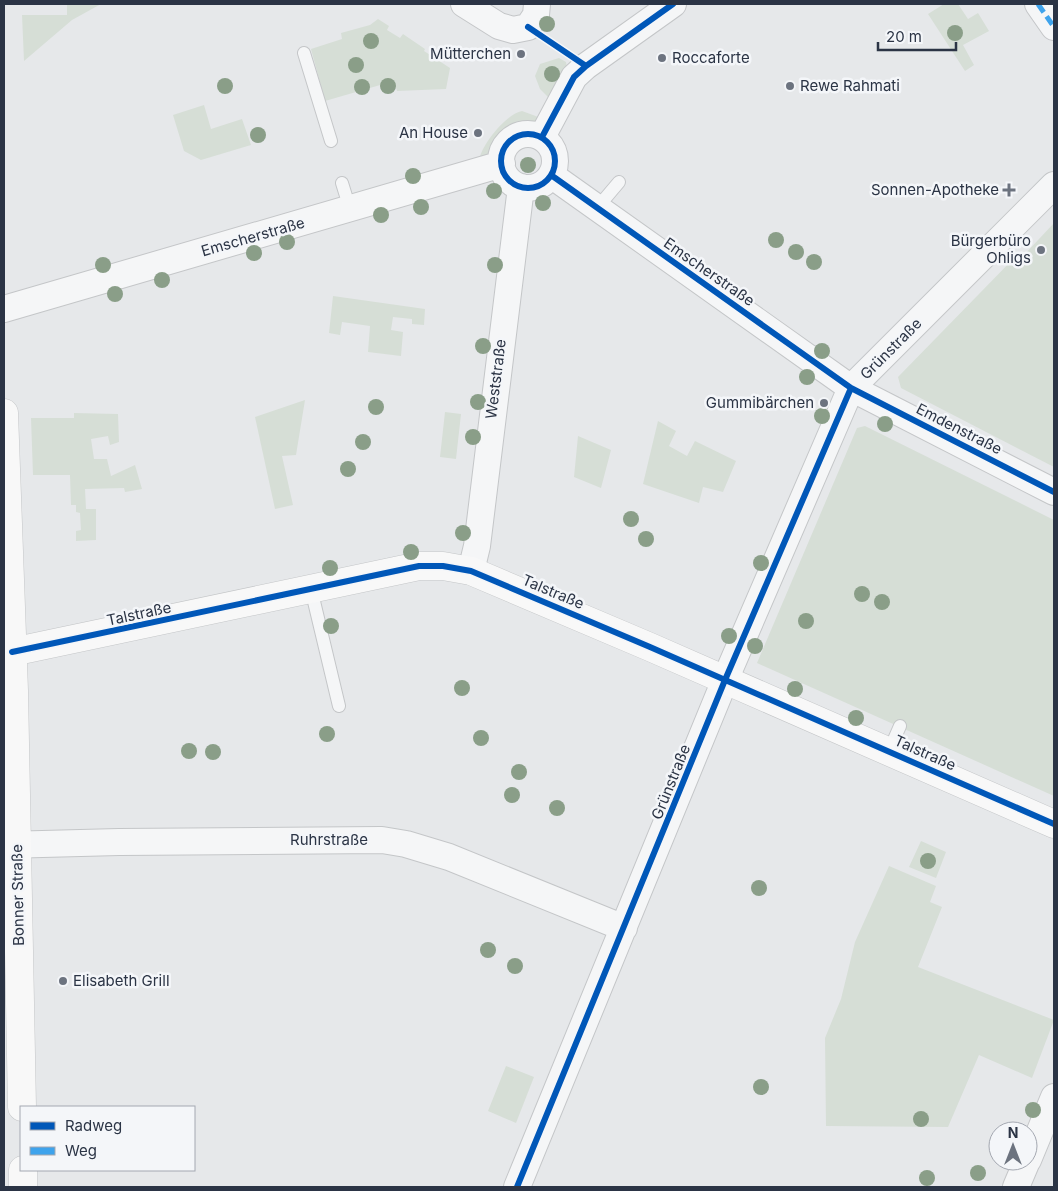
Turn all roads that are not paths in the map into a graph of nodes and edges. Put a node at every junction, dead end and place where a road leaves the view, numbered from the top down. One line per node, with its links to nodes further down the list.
1 (464, 4): 2 (street)
2 (537, 4)
3 (673, 4): 5 (street)
4 (304, 53): 6 (lane)
5 (542, 137): 7 (street); 8 (street)
6 (331, 141)
7 (502, 164): 12 (street); 14 (street, Emscherstraße)
8 (551, 175): 12 (street); 13 (street, Emscherstraße)
9 (619, 182): 13 (lane)
10 (342, 183): 14 (lane)
11 (1054, 186): 16 (street, Grünstraße)
12 (521, 187): 19 (street, Weststraße)
13 (597, 208): 16 (street, Emscherstraße)
14 (350, 209): 15 (street, Emscherstraße)
15 (4, 308)
16 (851, 388): 18 (street, Emdenstraße); 22 (street, Grünstraße)
17 (4, 413): 21 (main road, Bonner Straße)
18 (1054, 492)
19 (471, 571): 20 (main road, Talstraße); 22 (main road, Talstraße)
20 (311, 589): 21 (main road, Talstraße); 23 (lane)
21 (12, 652): 27 (main road, Bonner Straße)
22 (725, 680): 25 (main road, Talstraße); 28 (street, Grünstraße)
23 (339, 706)
24 (900, 726): 25 (lane)
25 (889, 751): 26 (main road, Talstraße)
26 (1054, 824)
27 (10, 845): 28 (street, Ruhrstraße); 30 (main road, Bonner Straße)
28 (624, 928): 35 (street, Grünstraße)
29 (1054, 1097): 31 (street)
30 (22, 1106)
31 (1038, 1136)
32 (23, 1171): 34 (main road)
33 (1023, 1171): 36 (street)
34 (24, 1187)
35 (516, 1187)
36 (1016, 1187)

